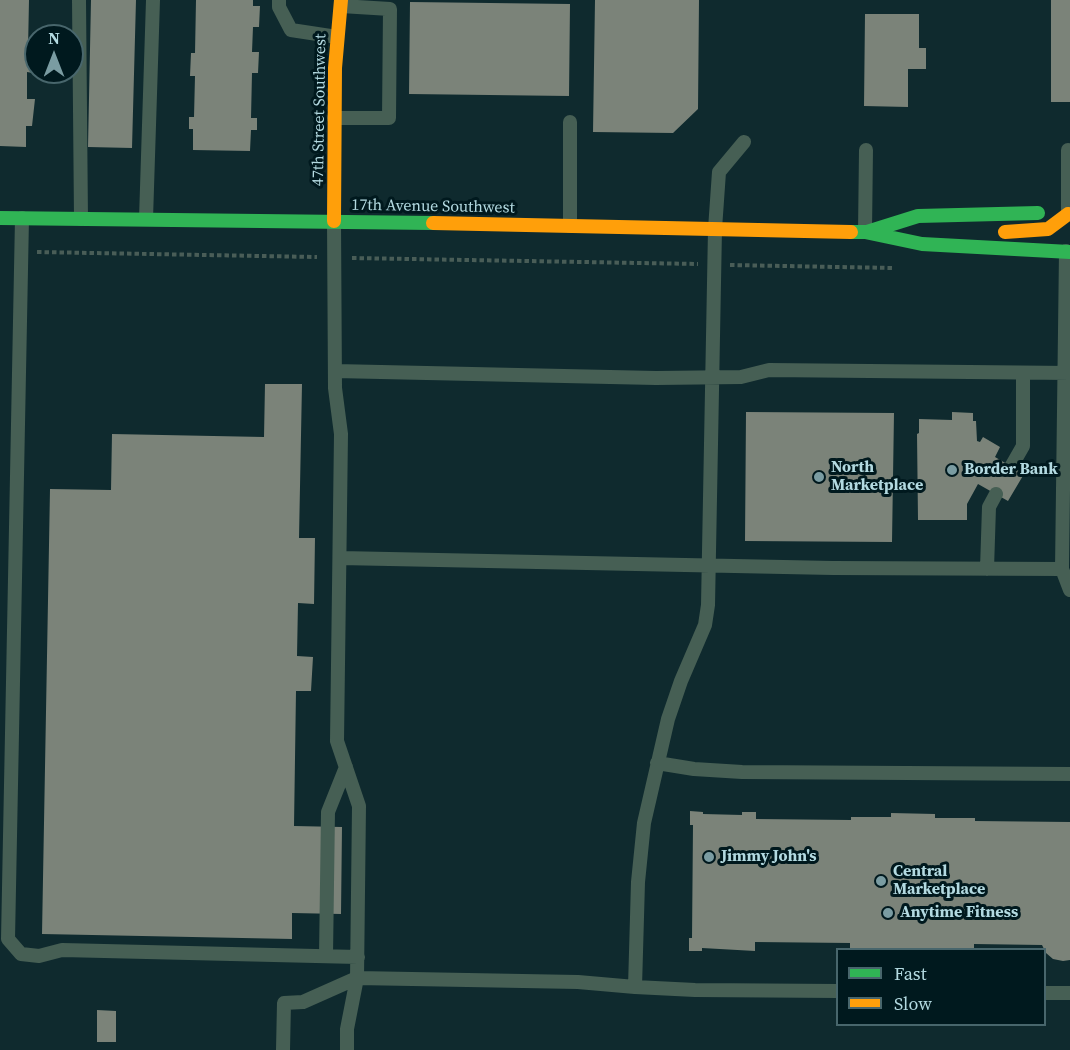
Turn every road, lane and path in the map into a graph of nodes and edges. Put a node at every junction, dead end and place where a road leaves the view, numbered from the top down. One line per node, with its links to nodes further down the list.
1 (79, 0): 14 (lane)
2 (153, 0): 15 (lane)
3 (279, 0): 5 (lane)
4 (341, 3): 5 (street, 47th Street Southwest); 6 (lane)
5 (337, 37): 6 (street, 47th Street Southwest)
6 (334, 118): 16 (street, 47th Street Southwest)
7 (570, 122): 17 (lane)
8 (744, 142): 18 (lane)
9 (866, 150): 19 (lane)
10 (1068, 150): 11 (lane)
11 (1069, 214): 19 (street, 17th Avenue Southwest); 19 (street); 21 (lane)
12 (0, 218): 13 (street, 17th Avenue Southwest)
13 (22, 218): 14 (street, 17th Avenue Southwest); 20 (lane)
14 (81, 219): 15 (street, 17th Avenue Southwest)
15 (146, 219): 16 (street, 17th Avenue Southwest)
16 (334, 221): 17 (street, 17th Avenue Southwest); 22 (lane)
17 (570, 226): 18 (street, 17th Avenue Southwest)
18 (715, 230): 19 (street, 17th Avenue Southwest); 23 (lane)
19 (865, 232): 21 (street, 17th Avenue Southwest)
20 (22, 252): 22 (path); 39 (lane)
21 (1068, 252): 27 (lane)
22 (334, 257): 23 (path); 25 (lane)
23 (715, 265): 24 (path); 28 (lane)
24 (898, 268)
25 (335, 371): 28 (lane); 31 (lane)
26 (1023, 373): 27 (lane); 28 (lane); 29 (lane)
27 (1067, 373): 32 (lane)
28 (712, 378): 33 (lane)
29 (1011, 467)
30 (996, 494): 34 (lane)
31 (340, 558): 33 (lane); 37 (lane)
32 (1065, 561): 34 (lane); 35 (lane)
33 (709, 566): 34 (lane); 36 (lane)
34 (987, 569)
35 (1070, 590)
36 (657, 763): 38 (lane); 42 (lane)
37 (346, 766): 39 (lane); 40 (lane)
38 (1070, 774)
39 (326, 956): 40 (lane)
40 (358, 957): 41 (lane)
41 (357, 978): 42 (lane); 46 (lane); 47 (lane)
42 (635, 987): 43 (lane)
43 (836, 991)
44 (1046, 993): 45 (lane)
45 (1070, 993)
46 (283, 1050)
47 (347, 1050)

